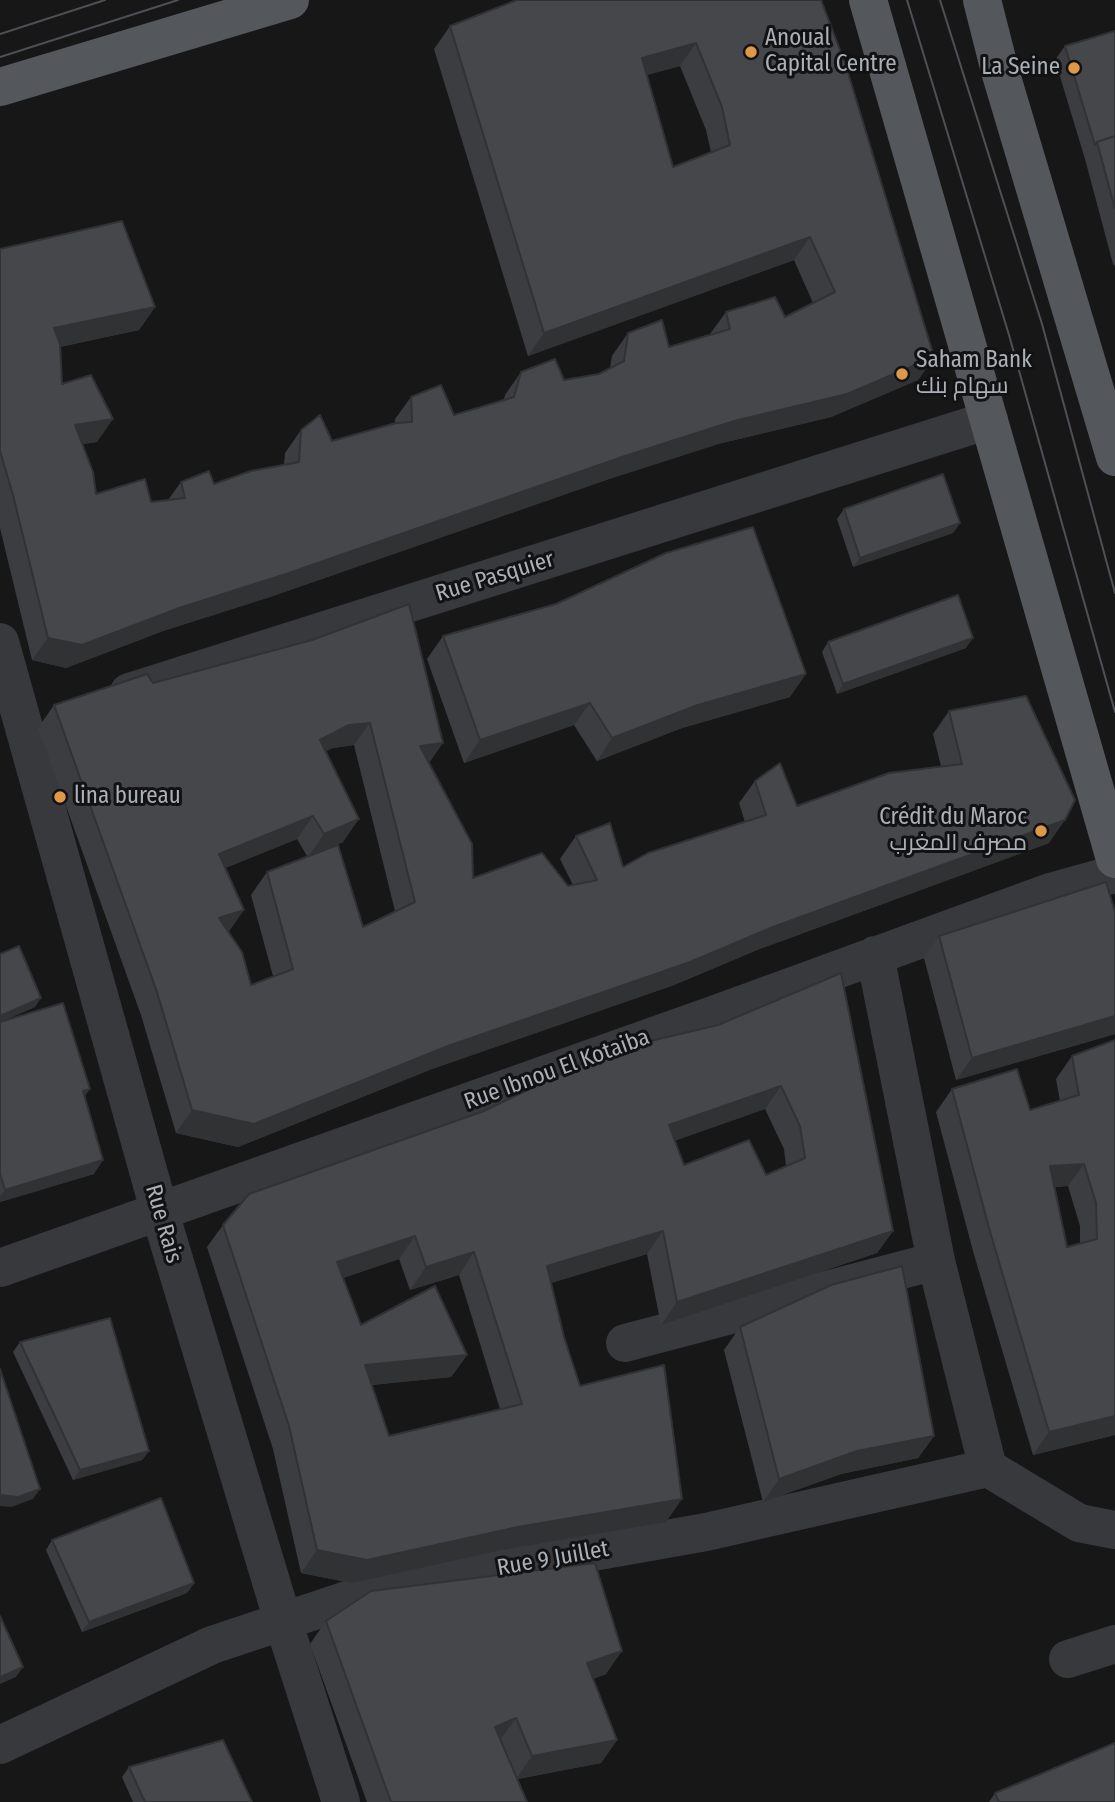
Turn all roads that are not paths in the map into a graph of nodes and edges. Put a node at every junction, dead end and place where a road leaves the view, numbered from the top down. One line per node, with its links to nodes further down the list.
1 (290, 0): 4 (main road)
2 (868, 0): 6 (main road)
3 (982, 0): 5 (main road)
4 (0, 87)
5 (1106, 392): 7 (main road)
6 (989, 420): 9 (street, Rue Pasquier); 12 (main road)
7 (1115, 457)
8 (0, 642): 11 (street, Rue Rais)
9 (102, 700)
10 (62, 713): 11 (street)
11 (11, 729): 15 (street, Rue Rais)
12 (1115, 859)
13 (1115, 874): 14 (street, Rue Ibnou El Kotaiba)
14 (875, 955): 15 (street, Rue Ibnou El Kotaiba); 16 (street)
15 (160, 1213): 17 (street, Rue Ibnou El Kotaiba); 21 (street, Rue Rais)
16 (936, 1261): 18 (street); 19 (street)
17 (0, 1268)
18 (625, 1343)
19 (989, 1468): 20 (street); 21 (street, Rue 9 Juillet)
20 (1115, 1530)
21 (283, 1621): 24 (street, Rue 9 Juillet); 25 (street, Rue Rais)
22 (1115, 1644): 23 (street)
23 (1069, 1659)
24 (0, 1745)
25 (341, 1802)

